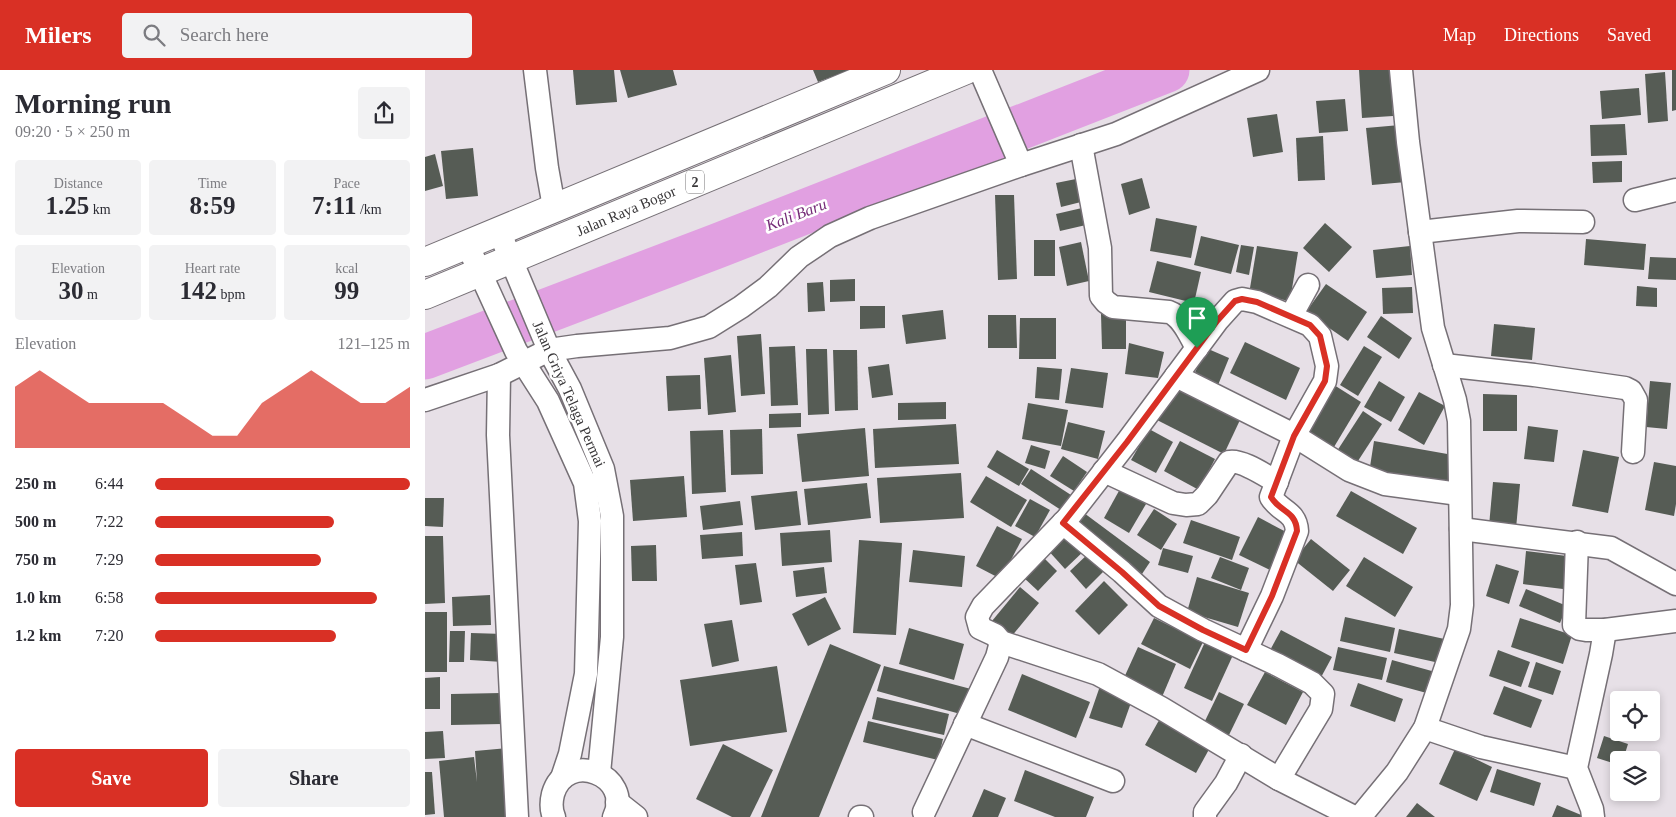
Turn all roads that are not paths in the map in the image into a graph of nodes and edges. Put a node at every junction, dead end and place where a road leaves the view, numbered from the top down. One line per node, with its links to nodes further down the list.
1 (535, 70): 10 (street)
2 (886, 70): 10 (highway, Jalan Raya Bogor / 2)
3 (1258, 70): 6 (street)
4 (1401, 70): 13 (street)
5 (977, 74): 7 (street); 16 (highway, Jalan Raya Bogor / 2)
6 (1081, 145): 7 (street); 22 (street)
7 (1018, 159): 21 (street)
8 (1676, 190): 9 (street)
9 (1635, 200)
10 (555, 207): 12 (highway, Jalan Raya Bogor / 2)
11 (1583, 222): 13 (street)
12 (499, 230): 14 (highway, Jalan Raya Bogor / 2); 16 (street, Jalan Griya Telaga Permai)
13 (1420, 232): 24 (street)
14 (467, 244): 15 (highway, Jalan Raya Bogor / 2); 17 (street, Jalan Griya Telaga Permai)
15 (425, 262)
16 (514, 266): 17 (highway, Jalan Raya Bogor / 2); 21 (street, Jalan Griya Telaga Permai)
17 (484, 280): 19 (highway, Jalan Raya Bogor / 2); 23 (street, Jalan Griya Telaga Permai)
18 (1308, 285): 20 (street)
19 (425, 295)
20 (1291, 316): 22 (street); 30 (street)
21 (546, 342): 23 (street); 27 (street, Jalan Griya Telaga Permai)
22 (1197, 348): 26 (street)
23 (520, 356): 25 (street); 29 (street, Jalan Griya Telaga Permai)
24 (1444, 365): 31 (street); 34 (street)
25 (499, 375): 28 (street); 53 (street)
26 (1177, 376): 30 (street); 32 (street)
27 (570, 389): 29 (street); 47 (street, Jalan Griya Telaga Permai)
28 (425, 400)
29 (548, 400): 48 (street, Jalan Griya Telaga Permai)
30 (1294, 436): 33 (street); 34 (street)
31 (1633, 452)
32 (1104, 471): 33 (street); 35 (street)
33 (1277, 482): 42 (street)
34 (1459, 494): 36 (street)
35 (1063, 523): 41 (street); 42 (street)
36 (1461, 529): 37 (street); 44 (street)
37 (1577, 542): 38 (street); 40 (street)
38 (1676, 584)
39 (1676, 621): 40 (street)
40 (1605, 630): 46 (street)
41 (1001, 642): 43 (street); 45 (street)
42 (1246, 650): 49 (street)
43 (965, 724): 50 (street); 52 (street)
44 (1425, 728): 46 (street); 58 (street)
45 (1241, 755): 49 (street); 56 (street)
46 (1576, 768): 59 (street)
47 (599, 773): 48 (street); 51 (street)
48 (562, 778): 54 (street, Jalan Griya Telaga Permai)
49 (1279, 779): 57 (street)
50 (1113, 780)
51 (616, 810): 55 (street)
52 (924, 812)
53 (517, 817)
54 (555, 817)
55 (636, 817)
56 (1205, 817)
57 (1354, 817)
58 (1360, 817)
59 (1593, 817)

